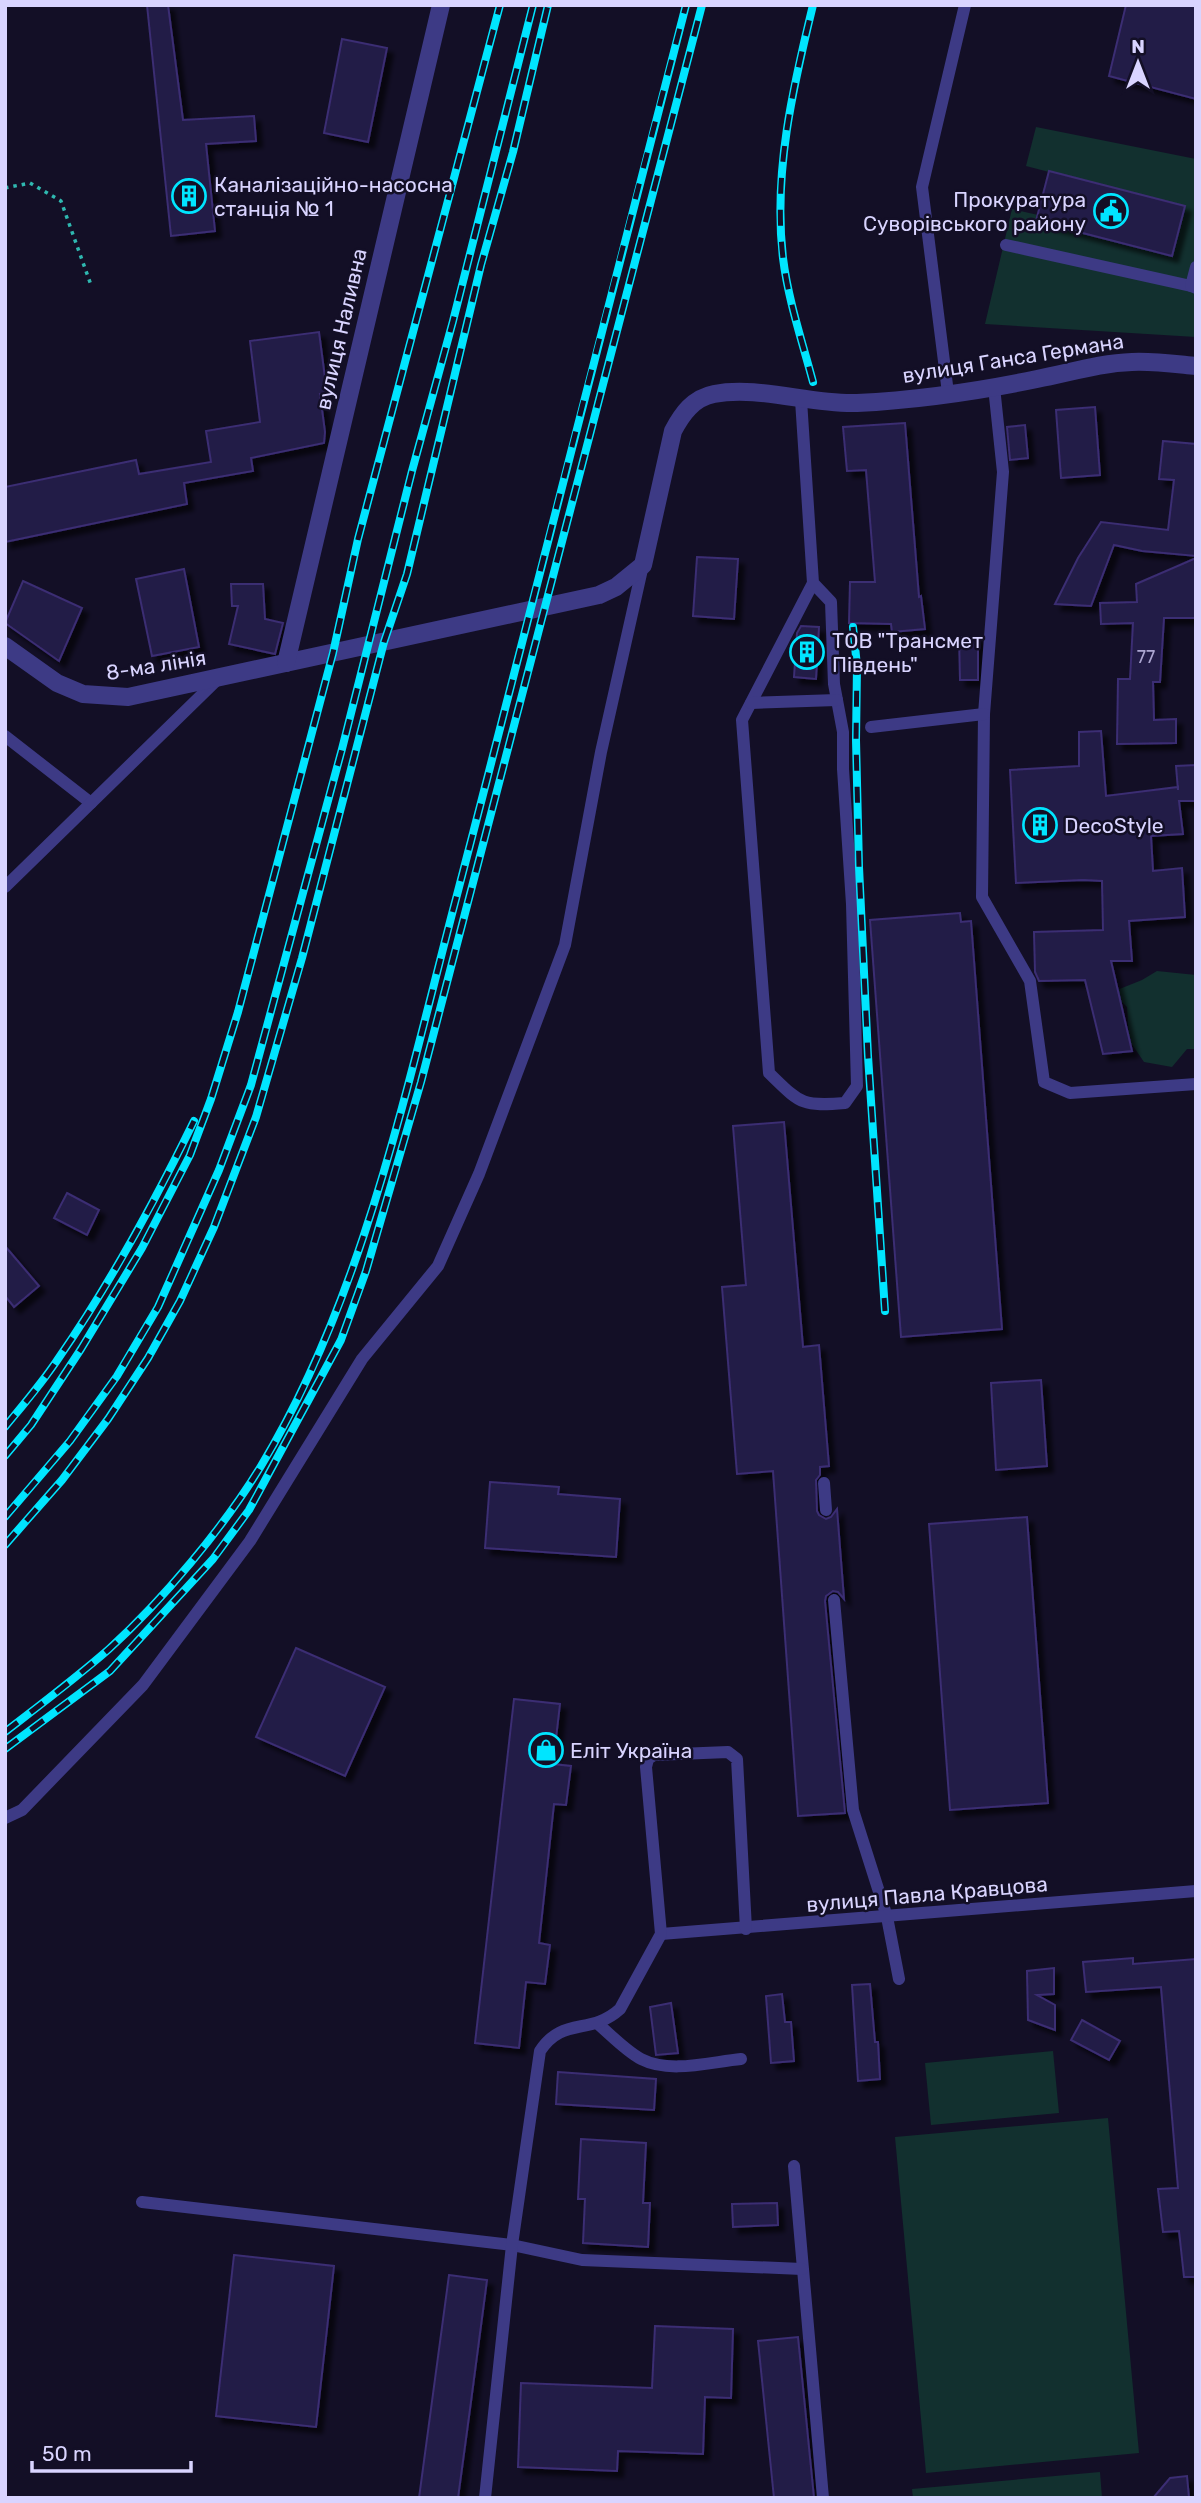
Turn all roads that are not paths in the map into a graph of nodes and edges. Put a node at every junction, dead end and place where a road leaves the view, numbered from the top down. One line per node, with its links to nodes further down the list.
1 (441, 5): 13 (street, вулиця Наливна)
2 (965, 5): 8 (lane)
3 (1006, 245): 5 (lane)
4 (1196, 267): 5 (lane)
5 (1193, 287)
6 (1196, 366): 7 (street, вулиця Ганса Германа)
7 (994, 387): 8 (street, вулиця Ганса Германа); 17 (lane)
8 (948, 393): 9 (street, вулиця Ганса Германа)
9 (801, 400): 10 (street, вулиця Ганса Германа); 11 (lane)
10 (643, 565): 13 (street, 8-ма лінія); 26 (lane)
11 (813, 583): 15 (lane); 16 (lane)
12 (5, 646): 14 (street, 8-ма лінія)
13 (286, 663): 14 (street, 8-ма лінія)
14 (219, 677): 20 (lane)
15 (837, 700): 16 (lane); 16 (lane)
16 (751, 703)
17 (984, 714): 18 (lane); 22 (lane)
18 (871, 727)
19 (5, 736): 20 (lane)
20 (91, 803): 21 (lane)
21 (5, 887)
22 (1196, 1084)
23 (824, 1483): 24 (lane)
24 (826, 1510)
25 (834, 1600): 28 (lane)
26 (5, 1818)
27 (1196, 1891): 28 (lane, вулиця Павла Кравцова)
28 (887, 1917): 29 (lane, вулиця Павла Кравцова); 31 (lane)
29 (746, 1928): 30 (lane, вулиця Павла Кравцова); 30 (lane)
30 (661, 1934): 32 (lane)
31 (899, 1979)
32 (598, 2024): 33 (lane); 36 (lane)
33 (741, 2059)
34 (794, 2166): 37 (lane)
35 (142, 2202): 36 (lane)
36 (512, 2245): 37 (lane); 38 (lane)
37 (802, 2269): 39 (lane)
38 (485, 2498)
39 (823, 2498)

